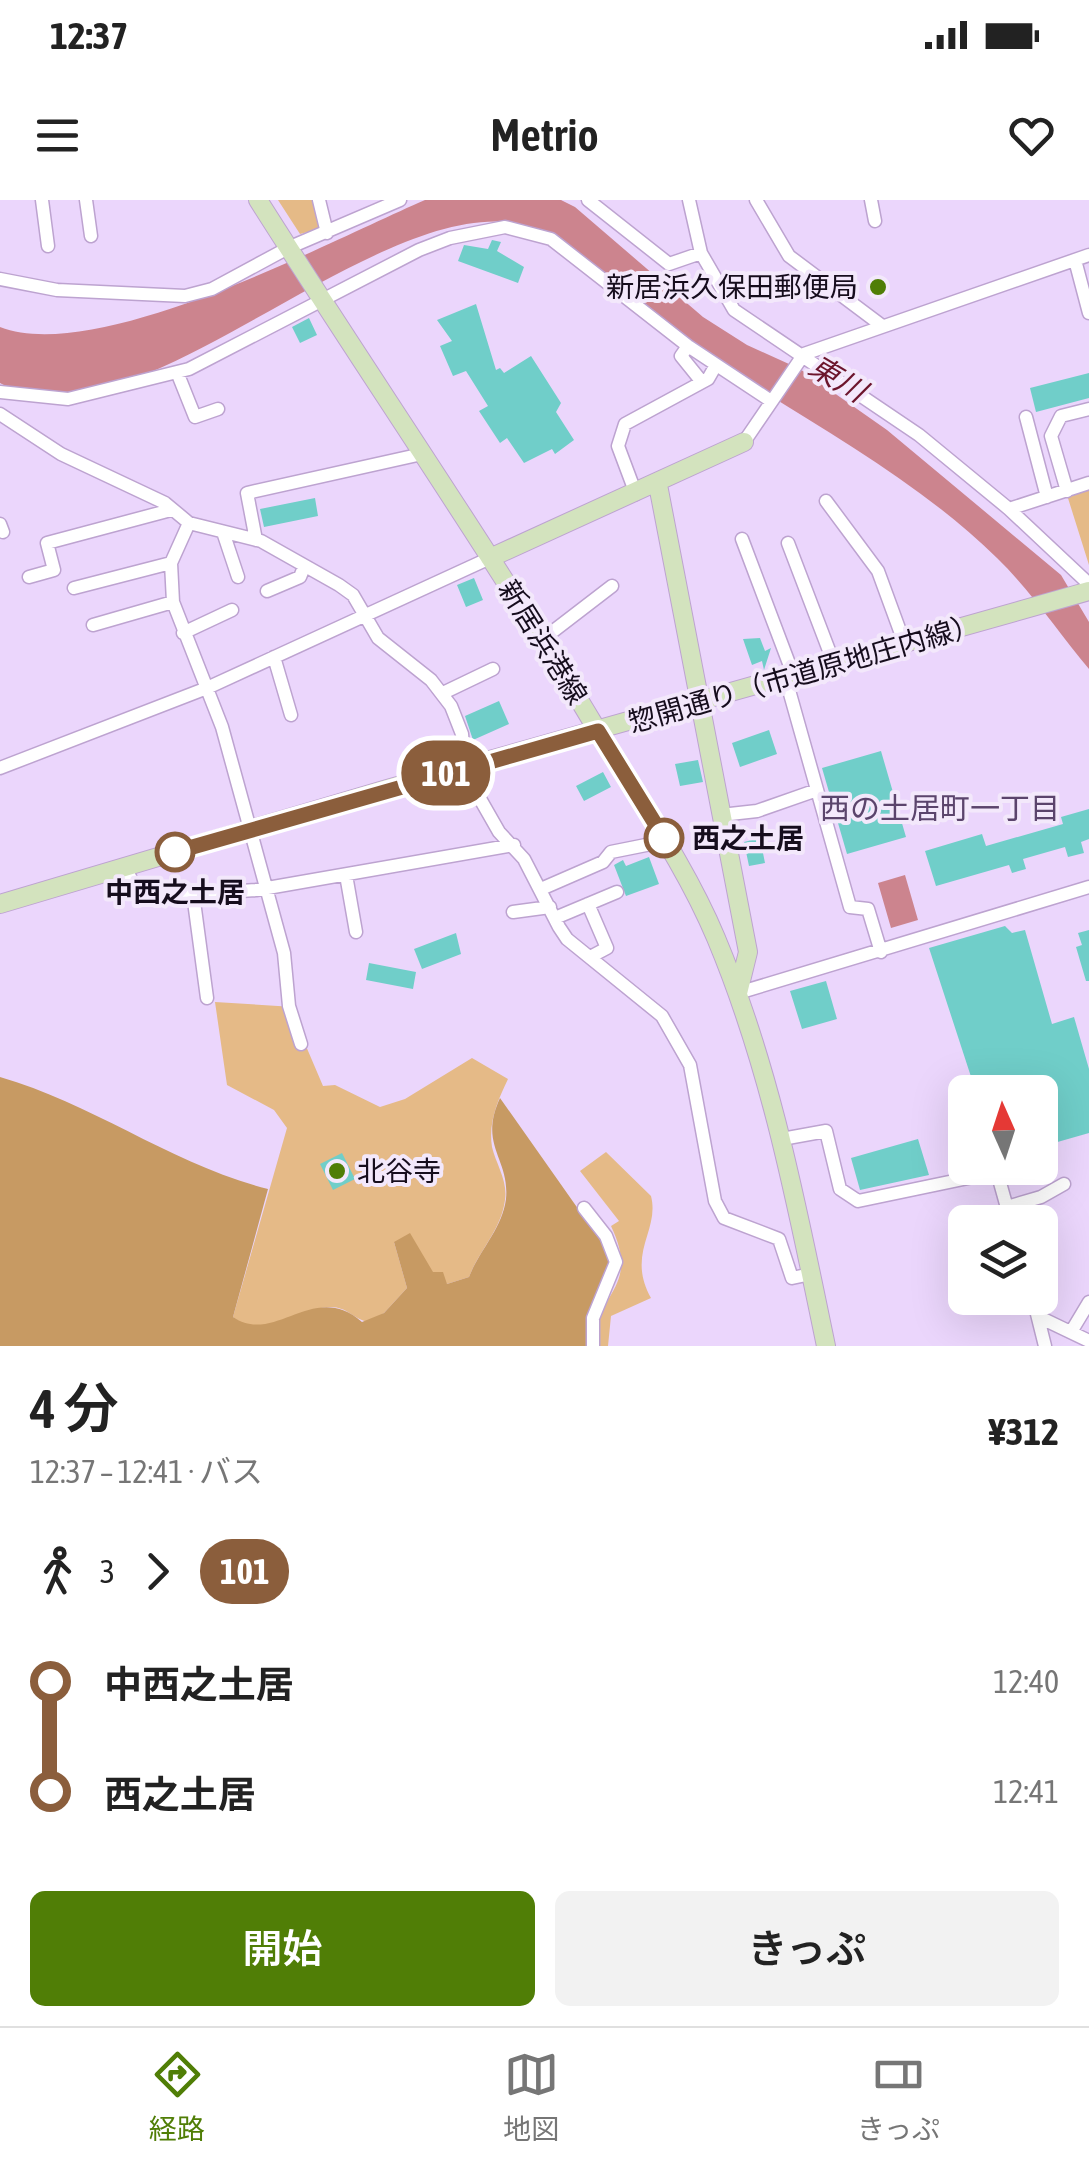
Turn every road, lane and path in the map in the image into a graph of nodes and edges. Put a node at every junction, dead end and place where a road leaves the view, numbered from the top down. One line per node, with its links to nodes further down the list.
1 (42, 200): 13 (street)
2 (86, 200): 12 (street)
3 (258, 200): 14 (street, 新居浜港線)
4 (319, 200): 11 (street)
5 (400, 200): 11 (street)
6 (588, 200): 15 (street)
7 (689, 200): 15 (street)
8 (756, 200): 21 (street)
9 (870, 200): 10 (street)
10 (875, 222)
11 (327, 233): 14 (street)
12 (91, 236)
13 (48, 246)
14 (289, 249): 18 (street); 19 (street, 新居浜港線)
15 (701, 253): 23 (street)
16 (1089, 255): 17 (street)
17 (1075, 260): 20 (street); 21 (street)
18 (0, 279)
19 (321, 298): 22 (street); 25 (street); 34 (street, 新居浜港線)
20 (1089, 313)
21 (880, 325): 23 (street)
22 (688, 346): 24 (street); 26 (street)
23 (802, 358): 28 (street); 41 (street)
24 (716, 365): 26 (street); 28 (street)
25 (177, 372): 27 (street); 30 (street)
26 (702, 382): 38 (street)
27 (1, 395)
28 (772, 400): 33 (street)
29 (1089, 408): 37 (street)
30 (218, 409)
31 (0, 414): 42 (street)
32 (1026, 417): 39 (street)
33 (744, 442): 36 (street)
34 (422, 454): 45 (street); 48 (street, 新居浜港線)
35 (1089, 484): 37 (street)
36 (658, 485): 38 (street); 70 (street)
37 (1067, 490): 39 (street)
38 (636, 494): 48 (street)
39 (1047, 497): 41 (street)
40 (826, 501): 63 (street)
41 (1009, 509): 55 (street)
42 (171, 510): 43 (street); 51 (street)
43 (189, 524): 44 (street); 49 (street)
44 (223, 532): 45 (street); 52 (street)
45 (256, 540): 50 (street)
46 (742, 540): 67 (street)
47 (788, 543): 65 (street)
48 (490, 558): 59 (street); 62 (street, 新居浜港線)
49 (171, 563): 54 (street); 57 (street)
50 (304, 567): 56 (street); 59 (street)
51 (29, 576)
52 (238, 576)
53 (612, 586): 62 (street)
54 (74, 588)
55 (1087, 589): 63 (street, 惣開通り（市道原地庄内線）)
56 (266, 591)
57 (173, 602): 60 (street); 61 (street)
58 (232, 610): 61 (street)
59 (366, 616): 64 (street); 69 (street)
60 (94, 625)
61 (183, 632): 68 (street)
62 (543, 639): 72 (street, 新居浜港線)
63 (904, 642): 65 (street, 惣開通り（市道原地庄内線）)
64 (274, 658): 68 (street); 71 (street)
65 (833, 661): 67 (street, 惣開通り（市道原地庄内線）)
66 (493, 669): 69 (street)
67 (789, 675): 70 (street, 惣開通り（市道原地庄内線）); 75 (street)
68 (206, 688): 73 (street); 77 (street)
69 (443, 693): 74 (street)
70 (698, 704): 72 (street, 惣開通り（市道原地庄内線）); 76 (street)
71 (291, 714)
72 (598, 731): 74 (street, 惣開通り（市道原地庄内線）); 78 (street, 新居浜港線)
73 (0, 768)
74 (464, 768): 77 (street, 惣開通り（市道原地庄内線）); 79 (street)
75 (817, 790): 76 (street); 92 (street)
76 (721, 815): 94 (street)
77 (251, 830): 80 (street, 惣開通り（市道原地庄内線）); 82 (street)
78 (666, 842): 84 (street); 94 (street, 新居浜港線)
79 (514, 845): 81 (street); 84 (street)
80 (125, 867): 86 (street); 87 (street, 惣開通り（市道原地庄内線）)
81 (346, 874): 82 (street); 91 (street)
82 (267, 887): 86 (street); 96 (street)
83 (1089, 887): 92 (street)
84 (541, 889): 90 (street)
85 (616, 892): 88 (street)
86 (193, 894): 95 (street)
87 (0, 904)
88 (588, 904): 90 (street); 93 (street)
89 (513, 912): 90 (street)
90 (552, 912): 93 (street)
91 (356, 932)
92 (881, 952): 94 (street)
93 (592, 956): 102 (street)
94 (738, 993): 97 (street, 新居浜港線)
95 (207, 998)
96 (301, 1044)
97 (782, 1139): 99 (street); 102 (street, 新居浜港線)
98 (1064, 1184): 100 (street)
99 (1007, 1205)
100 (1011, 1205)
101 (584, 1208): 107 (street)
102 (811, 1274): 108 (street, 新居浜港線)
103 (1089, 1302): 105 (street)
104 (1039, 1317): 105 (street); 109 (street)
105 (1071, 1332): 106 (street)
106 (1089, 1340)
107 (592, 1346)
108 (826, 1346)
109 (1046, 1346)

